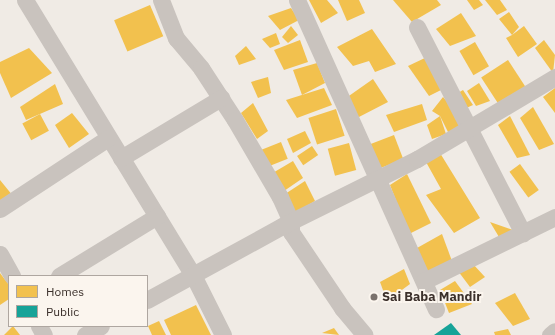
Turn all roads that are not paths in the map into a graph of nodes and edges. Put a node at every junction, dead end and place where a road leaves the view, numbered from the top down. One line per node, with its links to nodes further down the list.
1 (25, 0): 8 (street)
2 (161, 0): 6 (street)
3 (297, 0): 10 (street)
4 (417, 27): 7 (street)
5 (555, 77): 7 (street)
6 (221, 98): 9 (street); 14 (street)
7 (468, 129): 10 (street); 15 (street)
8 (108, 138): 9 (street); 11 (street)
9 (121, 158): 12 (street)
10 (379, 178): 14 (street); 20 (street)
11 (0, 209)
12 (158, 216): 18 (street); 19 (street)
13 (555, 217): 15 (street)
14 (291, 222): 19 (street); 27 (street)
15 (523, 233): 20 (street)
16 (0, 254): 17 (street)
17 (11, 275)
18 (61, 275)
19 (193, 275): 21 (street); 26 (street)
20 (424, 281): 22 (street)
21 (148, 299)
22 (436, 309)
23 (99, 327): 25 (street)
24 (555, 331): 28 (street)
25 (85, 335)
26 (223, 335)
27 (365, 335)
28 (550, 335)

